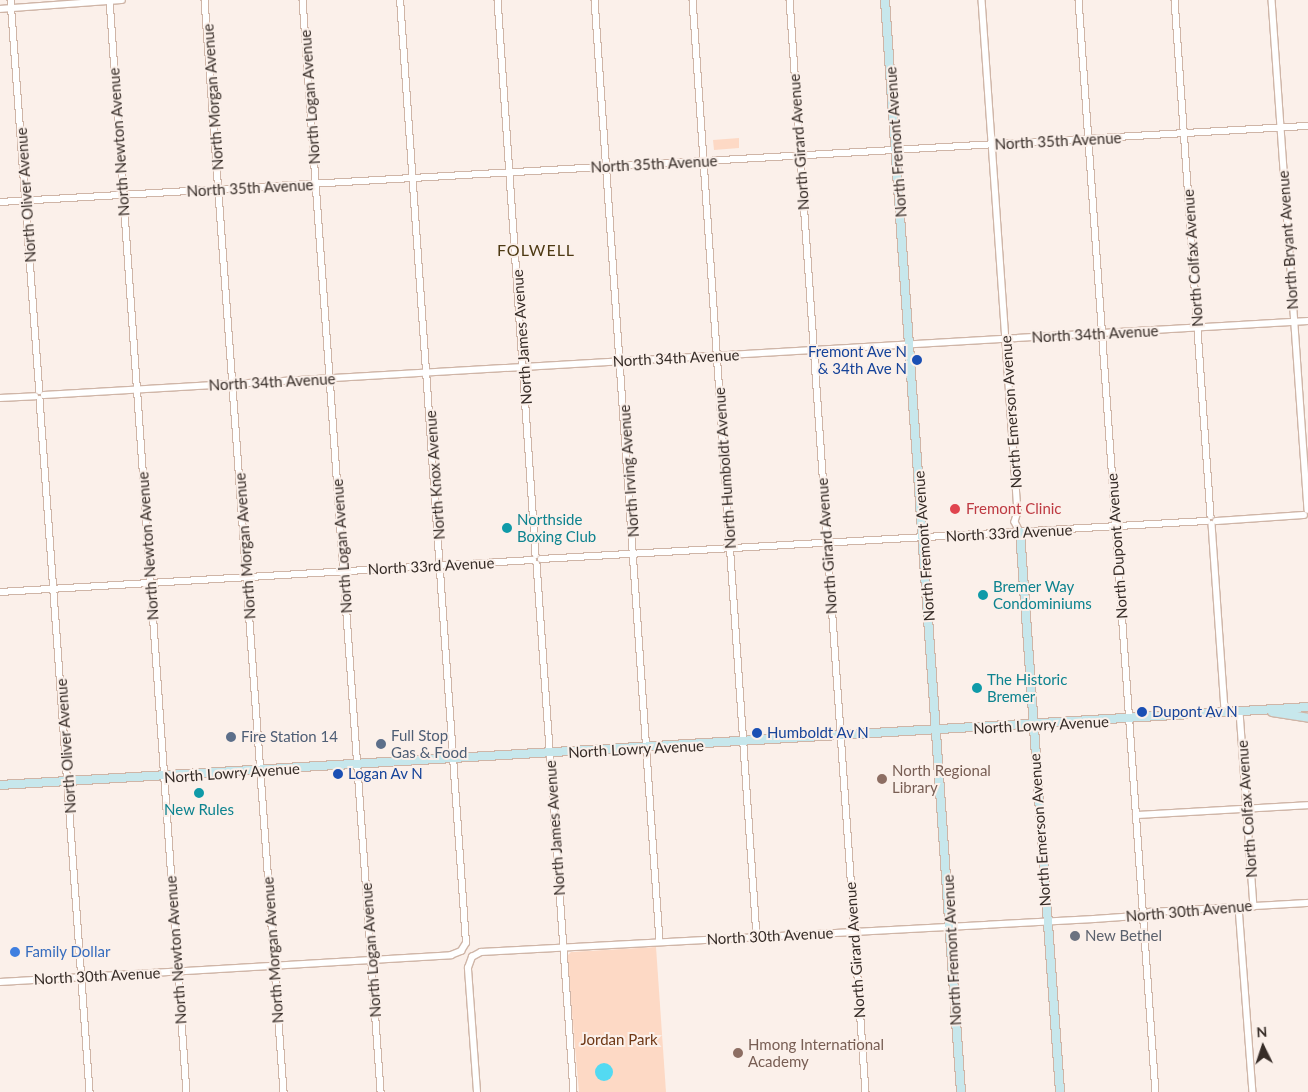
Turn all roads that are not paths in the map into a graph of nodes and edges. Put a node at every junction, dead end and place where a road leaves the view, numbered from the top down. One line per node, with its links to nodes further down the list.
1 (12, 0): 16 (street, North Oliver Avenue)
2 (110, 0): 3 (street); 16 (street); 31 (street, North Newton Avenue)
3 (122, 0)
4 (205, 0): 30 (street, North Morgan Avenue)
5 (303, 0): 29 (street, North Logan Avenue)
6 (400, 0): 28 (street, North Knox Avenue)
7 (498, 0): 27 (street, North James Avenue)
8 (595, 0): 26 (street, North Irving Avenue)
9 (693, 0): 25 (street, North Humboldt Avenue)
10 (790, 0): 24 (street, North Girard Avenue)
11 (885, 0): 23 (street, North Fremont Avenue)
12 (982, 0): 22 (street, North Emerson Avenue)
13 (1079, 0): 21 (street, North Dupont Avenue)
14 (1175, 0): 20 (street, North Colfax Avenue)
15 (1272, 0): 19 (street, North Bryant Avenue)
16 (12, 8): 17 (street); 32 (street, North Oliver Avenue)
17 (0, 9)
18 (1308, 126): 19 (street, North 35th Avenue)
19 (1280, 128): 20 (street, North 35th Avenue); 35 (street, North Bryant Avenue)
20 (1184, 133): 21 (street, North 35th Avenue); 36 (street, North Colfax Avenue)
21 (1089, 139): 22 (street, North 35th Avenue); 37 (street, North Dupont Avenue)
22 (992, 144): 23 (street, North 35th Avenue); 38 (street, North Emerson Avenue)
23 (896, 150): 24 (street, North 35th Avenue); 39 (street, North Fremont Avenue)
24 (800, 156): 25 (street, North 35th Avenue); 40 (street, North Girard Avenue)
25 (704, 162): 26 (street, North 35th Avenue); 41 (street, North Humboldt Avenue)
26 (607, 166): 27 (street, North 35th Avenue); 42 (street, North Irving Avenue)
27 (511, 173): 28 (street, North 35th Avenue); 43 (street, North James Avenue)
28 (414, 178): 29 (street, North 35th Avenue); 44 (street, North Knox Avenue)
29 (317, 184): 30 (street, North 35th Avenue); 45 (street, North Logan Avenue)
30 (220, 190): 31 (street, North 35th Avenue); 46 (street, North Morgan Avenue)
31 (123, 196): 32 (street, North 35th Avenue); 47 (street, North Newton Avenue)
32 (27, 200): 33 (street, North 35th Avenue); 48 (street, North Oliver Avenue)
33 (0, 202)
34 (1308, 321): 35 (street, North 34th Avenue)
35 (1294, 322): 36 (street, North 34th Avenue); 50 (street, North Bryant Avenue)
36 (1198, 328): 37 (street, North 34th Avenue); 51 (street, North Colfax Avenue)
37 (1102, 334): 38 (street, North 34th Avenue); 52 (street, North Dupont Avenue)
38 (1006, 339): 39 (street, North 34th Avenue); 53 (street, North Emerson Avenue)
39 (910, 345): 40 (street, North 34th Avenue); 54 (street, North Fremont Avenue)
40 (814, 351): 41 (street, North 34th Avenue); 55 (street, North Girard Avenue)
41 (717, 356): 42 (street, North 34th Avenue); 56 (street, North Humboldt Avenue)
42 (621, 362): 43 (street, North 34th Avenue); 57 (street, North Irving Avenue)
43 (524, 367): 44 (street, North 34th Avenue); 58 (street, North James Avenue)
44 (427, 373): 45 (street, North 34th Avenue); 59 (street, North Knox Avenue)
45 (331, 379): 46 (street, North 34th Avenue); 60 (street, North Logan Avenue)
46 (234, 384): 47 (street, North 34th Avenue); 61 (street, North Morgan Avenue)
47 (137, 390): 48 (street, North 34th Avenue); 62 (street, North Newton Avenue)
48 (40, 395): 49 (street, North 34th Avenue); 63 (street, North Oliver Avenue)
49 (0, 398)
50 (1307, 513): 51 (street, North 33rd Avenue)
51 (1211, 521): 52 (street, North 33rd Avenue); 66 (street, North Colfax Avenue)
52 (1116, 526): 53 (street, North 33rd Avenue); 70 (street, North Dupont Avenue)
53 (1020, 532): 54 (street, North 33rd Avenue); 71 (street, North Emerson Avenue)
54 (922, 537): 55 (street, North 33rd Avenue); 72 (street, North Fremont Avenue)
55 (828, 543): 56 (street, North 33rd Avenue); 73 (street, North Girard Avenue)
56 (731, 548): 57 (street, North 33rd Avenue); 74 (street, North Humboldt Avenue)
57 (634, 554): 58 (street, North 33rd Avenue); 75 (street, North Irving Avenue)
58 (537, 559): 59 (street, North 33rd Avenue); 76 (street, North James Avenue)
59 (441, 566): 60 (street, North 33rd Avenue); 77 (street, North Knox Avenue)
60 (344, 571): 61 (street, North 33rd Avenue); 78 (street, North Logan Avenue)
61 (247, 577): 62 (street, North 33rd Avenue); 79 (street, North Morgan Avenue)
62 (151, 582): 63 (street, North 33rd Avenue); 80 (street, North Newton Avenue)
63 (55, 589): 64 (street, North 33rd Avenue); 81 (street, North Oliver Avenue)
64 (0, 592)
65 (1308, 708): 68 (street, North Lowry Avenue)
66 (1225, 712): 67 (street, North Lowry Avenue); 70 (street, North Lowry Avenue)
67 (1240, 712): 68 (street, North Lowry Avenue); 84 (street, North Colfax Avenue)
68 (1272, 712): 69 (street, North Lowry Avenue)
69 (1308, 718)
70 (1129, 719): 71 (street, North Lowry Avenue); 85 (street, North Dupont Avenue)
71 (1032, 725): 72 (street, North Lowry Avenue); 90 (street, North Emerson Avenue)
72 (936, 731): 73 (street, North Lowry Avenue); 91 (street, North Fremont Avenue)
73 (840, 737): 74 (street, North Lowry Avenue); 92 (street, North Girard Avenue)
74 (744, 742): 75 (street, North Lowry Avenue); 93 (street, North Humboldt Avenue)
75 (647, 748): 76 (street, North Lowry Avenue); 94 (street, North Irving Avenue)
76 (550, 754): 77 (street, North Lowry Avenue); 95 (street, North James Avenue)
77 (454, 760): 78 (street, North Lowry Avenue); 96 (street, North Knox Avenue)
78 (357, 765): 79 (street, North Lowry Avenue); 97 (street, North Logan Avenue)
79 (260, 772): 80 (street, North Lowry Avenue); 98 (street, North Morgan Avenue)
80 (164, 777): 81 (street, North Lowry Avenue); 99 (street, North Newton Avenue)
81 (69, 782): 82 (street, North Lowry Avenue); 100 (street, North Oliver Avenue)
82 (0, 785)
83 (1308, 805): 84 (street)
84 (1246, 809): 85 (street); 88 (street, North Colfax Avenue)
85 (1136, 815): 89 (street, North Dupont Avenue)
86 (1308, 903): 88 (street, North 30th Avenue)
87 (1239, 906): 88 (street, North 30th Avenue); 89 (street, North 30th Avenue); 112 (street)
88 (1254, 906)
89 (1143, 914): 90 (street, North 30th Avenue); 111 (street, North Dupont Avenue)
90 (1047, 921): 91 (street, North 30th Avenue); 110 (street, North Emerson Avenue)
91 (951, 926): 92 (street, North 30th Avenue); 109 (street, North Fremont Avenue)
92 (854, 931): 93 (street, North 30th Avenue); 108 (street, North Girard Avenue)
93 (757, 936): 94 (street, North 30th Avenue)
94 (660, 941): 95 (street, North 30th Avenue)
95 (564, 947): 106 (street, North 30th Avenue); 107 (street, North James Avenue)
96 (463, 949): 97 (street, North 30th Avenue)
97 (371, 959): 98 (street, North 30th Avenue); 105 (street, North Logan Avenue)
98 (275, 965): 99 (street, North 30th Avenue); 104 (street, North Morgan Avenue)
99 (178, 971): 100 (street, North 30th Avenue); 103 (street, North Newton Avenue)
100 (81, 977): 101 (street, North 30th Avenue); 102 (street, North Oliver Avenue)
101 (0, 982)
102 (90, 1092)
103 (186, 1092)
104 (284, 1092)
105 (381, 1092)
106 (477, 1092)
107 (574, 1092)
108 (866, 1092)
109 (961, 1092)
110 (1060, 1092)
111 (1156, 1092)
112 (1253, 1092)

